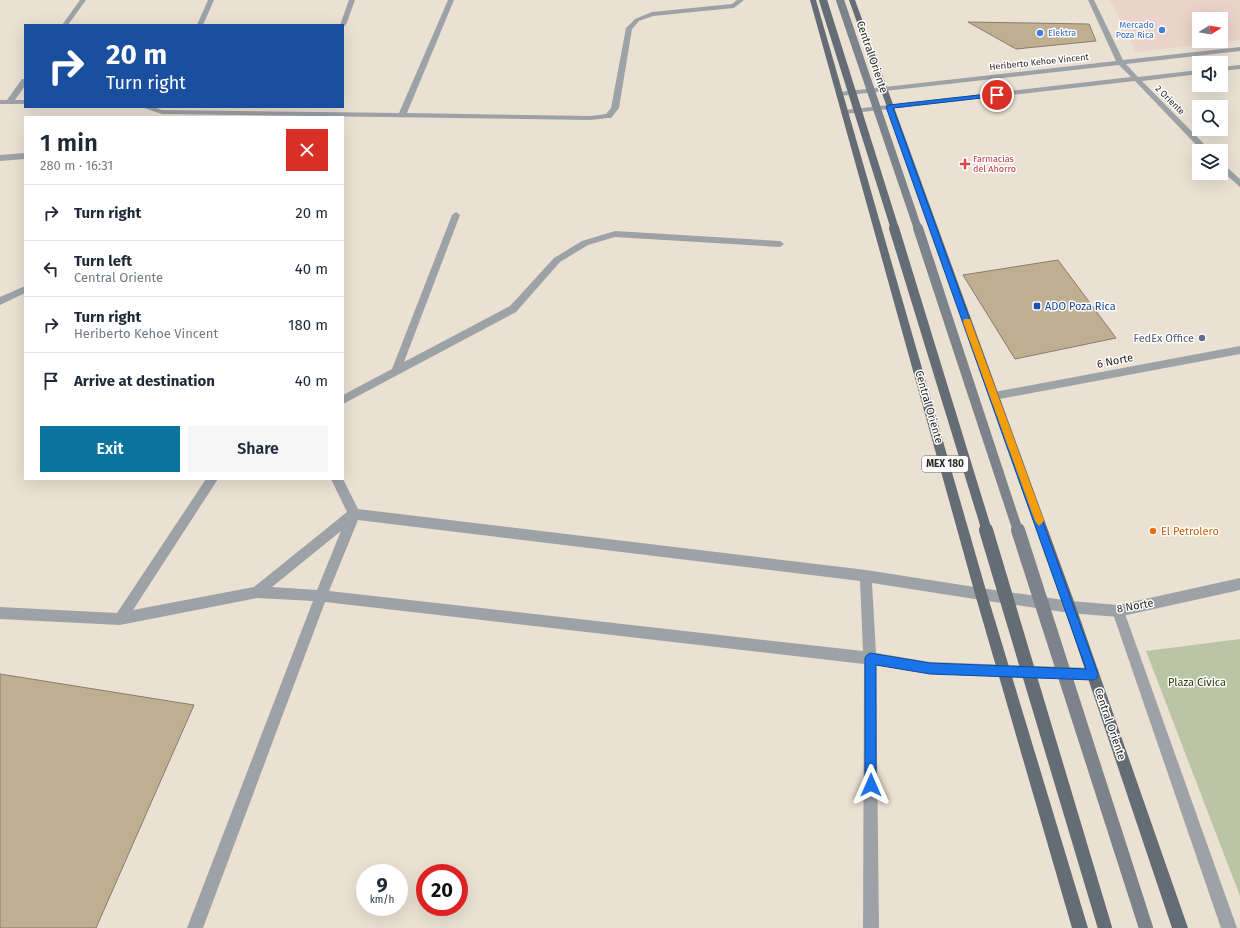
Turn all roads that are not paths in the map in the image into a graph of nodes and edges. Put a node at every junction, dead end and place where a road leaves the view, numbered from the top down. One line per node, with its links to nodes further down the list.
1 (83, 0): 11 (street)
2 (211, 0): 12 (street)
3 (352, 0): 13 (street)
4 (451, 0): 31 (street)
5 (741, 0): 31 (street)
6 (813, 0): 22 (main road, Central Oriente / MEX 180)
7 (823, 0): 64 (main road, bridge)
8 (840, 0): 65 (main road, bridge)
9 (852, 0): 21 (main road, Central Oriente)
10 (1092, 0): 15 (street, 2 Oriente)
11 (66, 24)
12 (200, 24)
13 (343, 24)
14 (1240, 49): 15 (street, Heriberto Kehoe Vincent)
15 (1121, 63): 19 (street, 2 Oriente); 21 (street, Heriberto Kehoe Vincent)
16 (1240, 67): 17 (street)
17 (1228, 68)
18 (1192, 73): 19 (street)
19 (1136, 79): 26 (street); 33 (street, 2 Oriente)
20 (24, 82): 24 (street)
21 (883, 90): 22 (street, Heriberto Kehoe Vincent); 26 (main road, Central Oriente)
22 (840, 94): 30 (main road, Central Oriente / MEX 180)
23 (0, 102): 24 (street)
24 (9, 102): 25 (street)
25 (24, 102)
26 (889, 107): 30 (street); 44 (main road, Central Oriente)
27 (148, 108): 29 (street)
28 (312, 111): 29 (street); 32 (street)
29 (162, 112)
30 (845, 112): 52 (main road, Central Oriente / MEX 180)
31 (402, 115): 32 (street)
32 (339, 116)
33 (1200, 144)
34 (24, 156): 35 (street)
35 (0, 158)
36 (1228, 172): 37 (street)
37 (1240, 184)
38 (456, 215): 43 (street)
39 (780, 244): 43 (street)
40 (24, 289): 41 (street)
41 (0, 301)
42 (1240, 350): 44 (street, 6 Norte)
43 (396, 371): 45 (street)
44 (994, 396): 54 (main road, Central Oriente)
45 (344, 399)
46 (211, 480): 57 (street)
47 (337, 480): 48 (street)
48 (354, 514): 49 (street, 8 Norte); 51 (street); 53 (street)
49 (866, 576): 52 (street, 8 Norte); 58 (street)
50 (1240, 584): 55 (street, 8 Norte)
51 (257, 592): 53 (street); 57 (street)
52 (981, 594): 54 (street, 8 Norte); 59 (main road, Central Oriente / MEX 180)
53 (321, 596): 58 (street); 61 (street)
54 (1070, 607): 55 (street, 8 Norte); 60 (main road, Central Oriente)
55 (1118, 611): 67 (street)
56 (0, 613): 57 (street)
57 (120, 619)
58 (870, 658): 59 (street); 62 (street)
59 (1005, 671): 60 (street); 63 (main road, Central Oriente / MEX 180)
60 (1093, 674): 66 (main road, Central Oriente)
61 (195, 928)
62 (871, 928)
63 (1080, 928)
64 (1105, 928)
65 (1146, 928)
66 (1180, 928)
67 (1229, 928)

